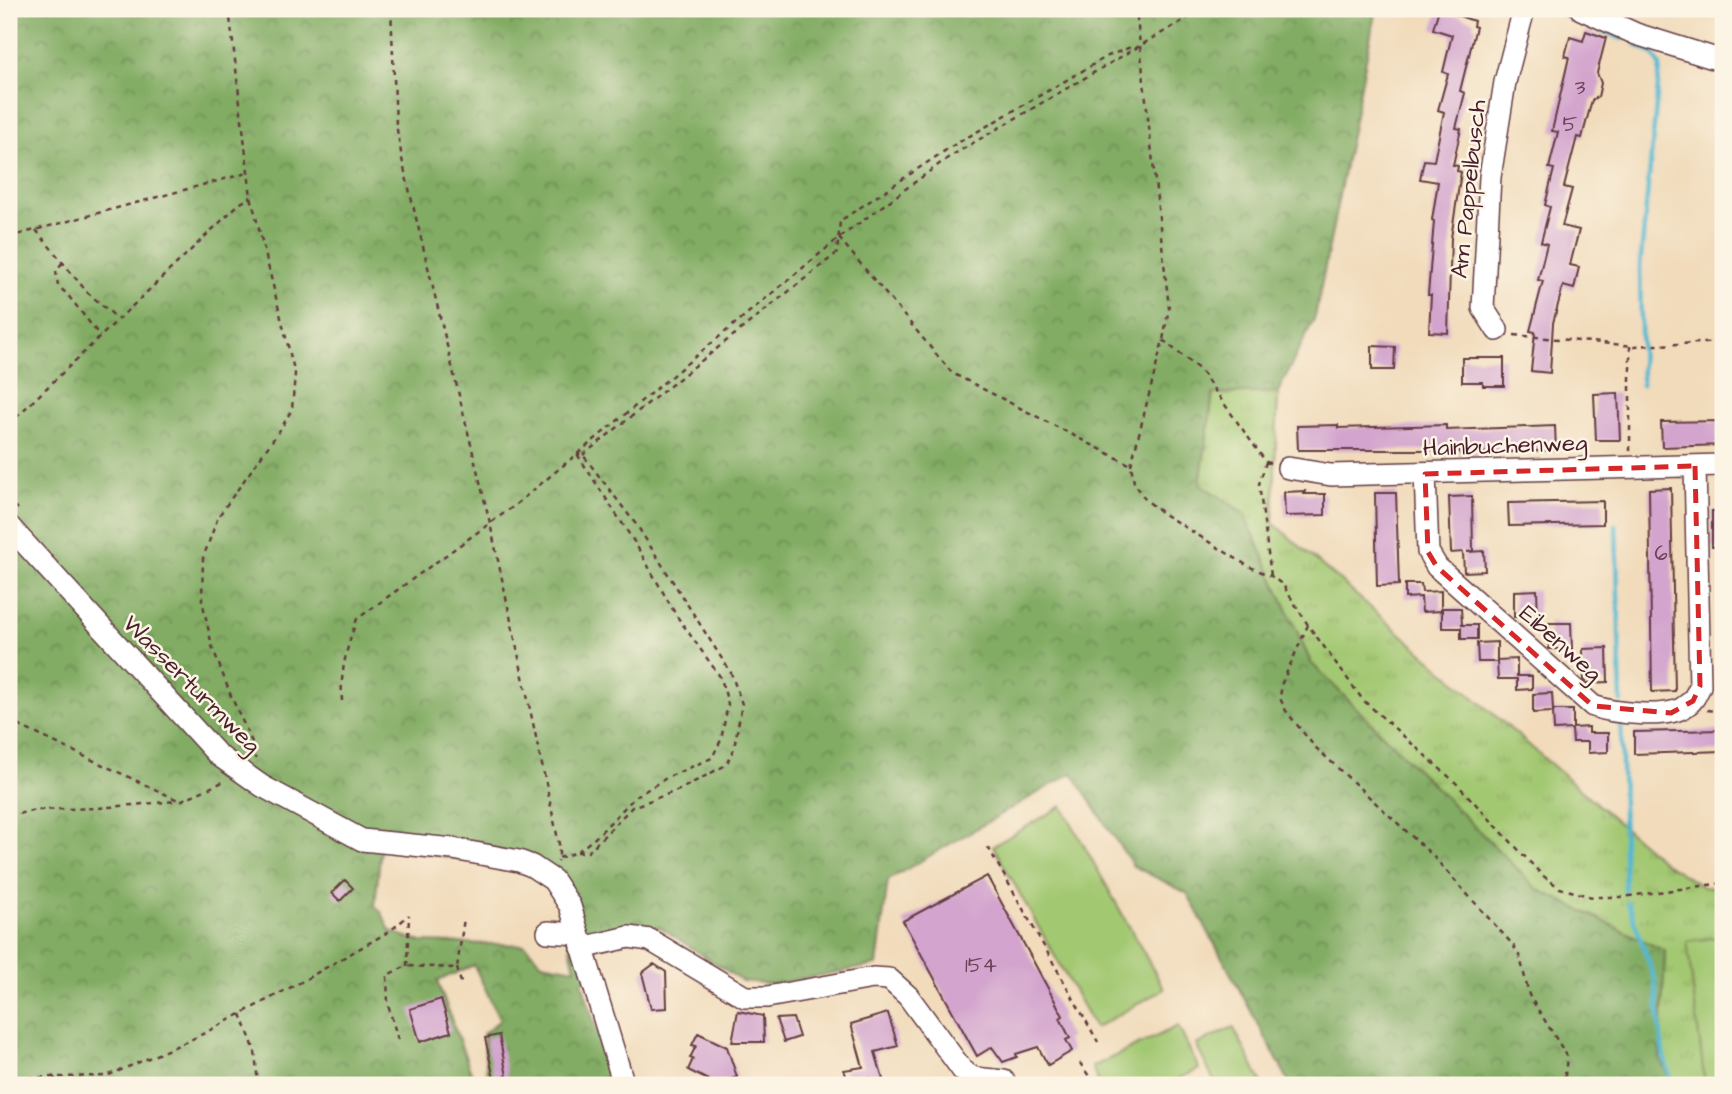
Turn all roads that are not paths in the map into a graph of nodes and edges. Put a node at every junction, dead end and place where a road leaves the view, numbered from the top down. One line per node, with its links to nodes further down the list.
1 (1524, 9): 4 (street, Am Pappelbusch)
2 (1581, 9): 3 (street)
3 (1723, 61)
4 (1497, 330)
5 (1723, 465): 6 (street, Hainbuchenweg)
6 (1695, 466): 8 (street, Hainbuchenweg); 8 (street, Eibenweg)
7 (1284, 467): 8 (street, Hainbuchenweg)
8 (1425, 474)
9 (9, 526): 11 (street, Wasserturmweg)
10 (548, 932): 11 (street)
11 (580, 941): 12 (street); 13 (street, Wasserturmweg)
12 (1004, 1081)
13 (624, 1085)

